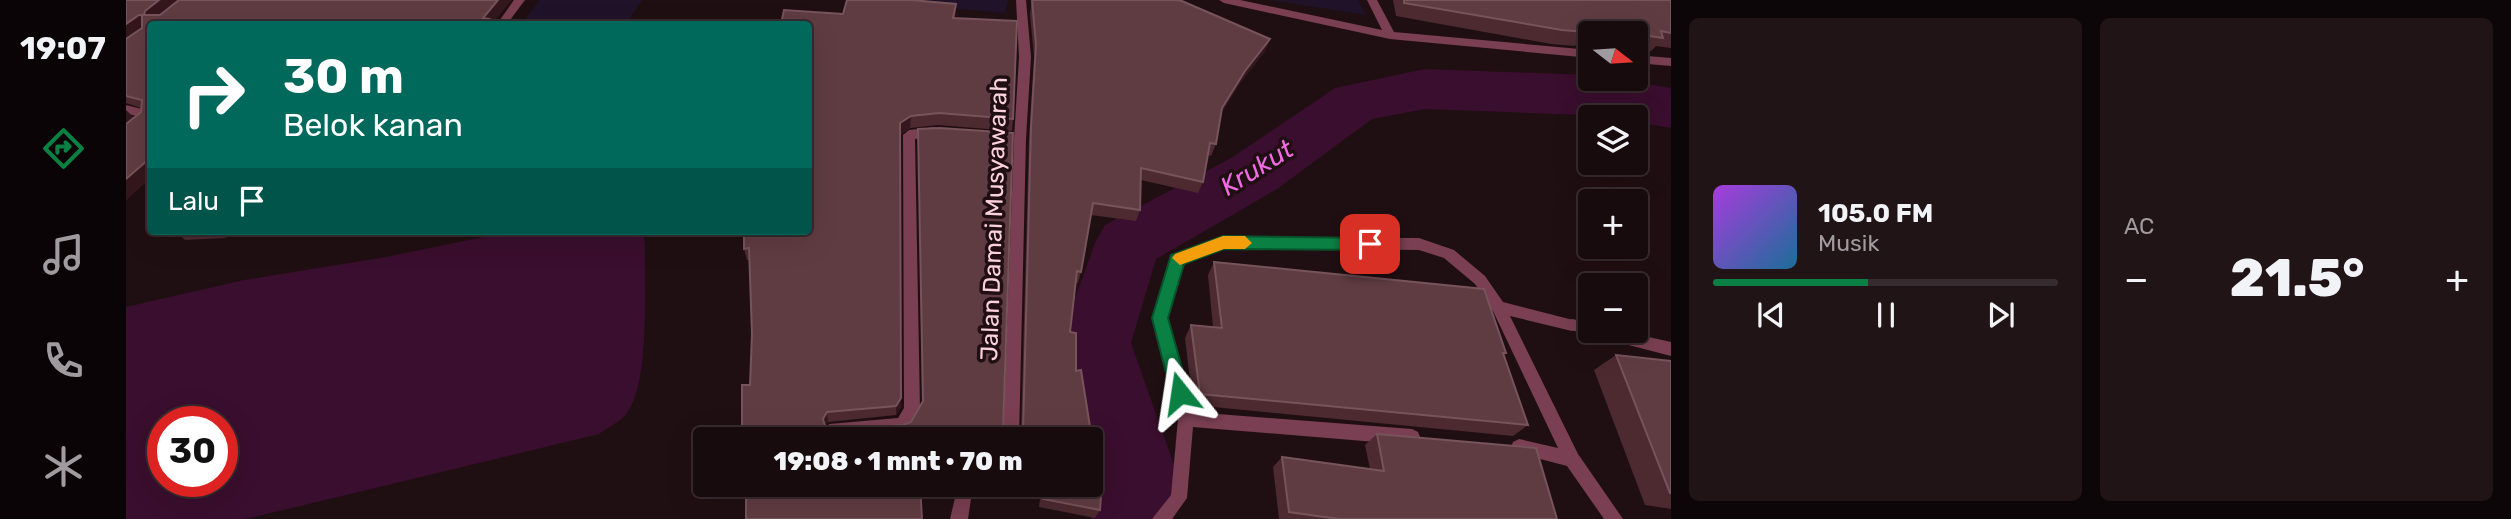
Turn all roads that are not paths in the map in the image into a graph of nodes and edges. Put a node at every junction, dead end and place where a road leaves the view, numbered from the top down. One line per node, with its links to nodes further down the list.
1 (520, 0): 5 (street)
2 (1021, 0): 21 (street, Jalan Damai Musyawarah)
3 (1224, 0): 6 (street)
4 (1372, 0): 6 (street)
5 (504, 21)
6 (1390, 36): 7 (street)
7 (1578, 53)
8 (1648, 60): 9 (street)
9 (1671, 62)
10 (126, 109): 11 (street)
11 (147, 114)
12 (147, 117): 14 (street)
13 (952, 133): 20 (street)
14 (126, 136)
15 (1498, 307): 16 (street); 19 (street); 24 (street)
16 (1578, 326)
17 (1648, 343): 18 (street)
18 (1671, 348)
19 (1186, 419): 22 (street); 27 (street)
20 (868, 427)
21 (1012, 427)
22 (1433, 439)
23 (1499, 445): 24 (street)
24 (1572, 459): 28 (street)
25 (963, 497): 26 (street)
26 (958, 519)
27 (1161, 519)
28 (1614, 519)

